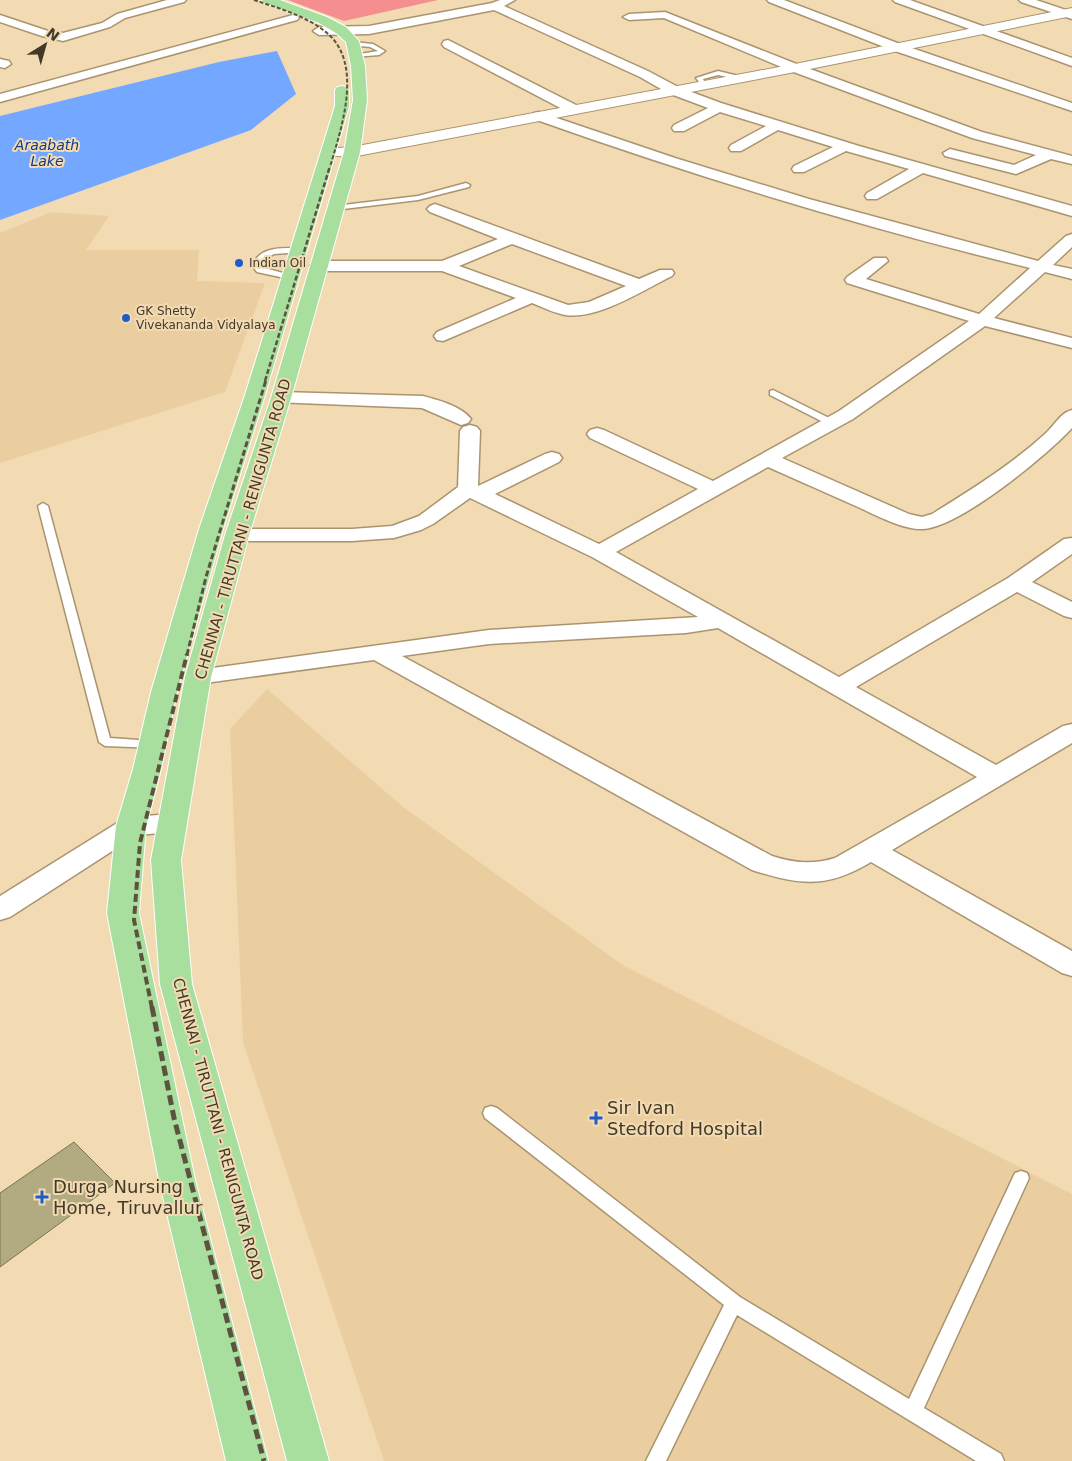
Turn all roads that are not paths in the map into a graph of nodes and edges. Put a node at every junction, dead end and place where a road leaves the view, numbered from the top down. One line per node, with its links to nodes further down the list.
1 (180, 0): 11 (street)
2 (250, 0): 12 (highway, CHENNAI - TIRUTTANI - RENIGUNTA ROAD)
3 (268, 0): 14 (highway, CHENNAI - TIRUTTANI - RENIGUNTA ROAD)
4 (509, 0): 8 (street)
5 (773, 0): 16 (street)
6 (899, 0): 13 (street)
7 (1025, 0): 9 (street)
8 (495, 6): 14 (street); 19 (street)
9 (1069, 14): 13 (street)
10 (629, 17): 18 (street)
11 (0, 18)
12 (293, 18): 14 (highway, CHENNAI - TIRUTTANI - RENIGUNTA ROAD); 20 (street)
13 (980, 30): 16 (street); 17 (street)
14 (342, 40): 29 (highway, CHENNAI - TIRUTTANI - RENIGUNTA ROAD); 29 (highway, CHENNAI - TIRUTTANI - RENIGUNTA ROAD)
15 (448, 44): 23 (street)
16 (896, 47): 18 (street); 22 (street)
17 (1072, 62)
18 (795, 68): 19 (street); 31 (street)
19 (673, 90): 21 (street); 23 (street)
20 (0, 98)
21 (719, 107): 25 (street); 26 (street)
22 (1072, 107)
23 (573, 109): 24 (street)
24 (539, 116): 29 (street); 45 (street)
25 (777, 125): 27 (street); 28 (street)
26 (679, 128)
27 (844, 146): 33 (street); 34 (street)
28 (736, 148)
29 (340, 152): 37 (highway, CHENNAI - TIRUTTANI - RENIGUNTA ROAD); 42 (highway, CHENNAI - TIRUTTANI - RENIGUNTA ROAD)
30 (950, 154): 31 (street)
31 (1048, 154): 32 (street)
32 (1072, 160)
33 (922, 168): 36 (street); 39 (street)
34 (799, 169)
35 (466, 185): 37 (lane)
36 (872, 196)
37 (335, 208): 42 (highway, CHENNAI - TIRUTTANI - RENIGUNTA ROAD)
38 (434, 209): 40 (street)
39 (1072, 211)
40 (512, 239): 44 (street); 49 (street)
41 (1072, 239): 45 (street)
42 (309, 258): 44 (street); 48 (highway, CHENNAI - TIRUTTANI - RENIGUNTA ROAD); 48 (lane); 55 (highway, CHENNAI - TIRUTTANI - RENIGUNTA ROAD)
43 (880, 261): 51 (street)
44 (444, 266): 50 (street)
45 (1041, 267): 47 (street); 51 (street)
46 (666, 273): 49 (street)
47 (1072, 274)
48 (291, 278): 74 (highway, CHENNAI - TIRUTTANI - RENIGUNTA ROAD)
49 (640, 285): 50 (street)
50 (530, 298): 52 (street)
51 (982, 320): 53 (street); 57 (street)
52 (443, 336)
53 (1072, 343)
54 (774, 393): 57 (lane)
55 (281, 398): 62 (street); 64 (highway, CHENNAI - TIRUTTANI - RENIGUNTA ROAD)
56 (1072, 416): 60 (street)
57 (832, 423): 60 (street)
58 (597, 434): 61 (street)
59 (552, 458): 62 (street)
60 (767, 459): 61 (street)
61 (714, 489): 66 (street)
62 (473, 492): 64 (street); 66 (street)
63 (43, 506): 74 (lane)
64 (237, 535): 71 (highway, CHENNAI - TIRUTTANI - RENIGUNTA ROAD)
65 (1072, 544): 67 (street)
66 (600, 552): 69 (street)
67 (1016, 582): 68 (street); 72 (street)
68 (1072, 611)
69 (721, 620): 70 (street); 72 (street)
70 (377, 652): 71 (street); 78 (street)
71 (198, 677): 76 (highway, CHENNAI - TIRUTTANI - RENIGUNTA ROAD)
72 (839, 687): 75 (street)
73 (1067, 742): 75 (street)
74 (153, 745): 77 (highway, CHENNAI - TIRUTTANI - RENIGUNTA ROAD)
75 (998, 777): 78 (street)
76 (172, 823): 77 (street); 86 (highway, CHENNAI - TIRUTTANI - RENIGUNTA ROAD)
77 (131, 826): 79 (street); 85 (highway, CHENNAI - TIRUTTANI - RENIGUNTA ROAD)
78 (870, 849): 80 (street)
79 (0, 910)
80 (1072, 965)
81 (491, 1113): 83 (lane)
82 (1021, 1178): 84 (lane)
83 (734, 1303): 84 (lane); 87 (lane)
84 (913, 1412): 88 (lane)
85 (247, 1461)
86 (308, 1461)
87 (656, 1461)
88 (994, 1461)

